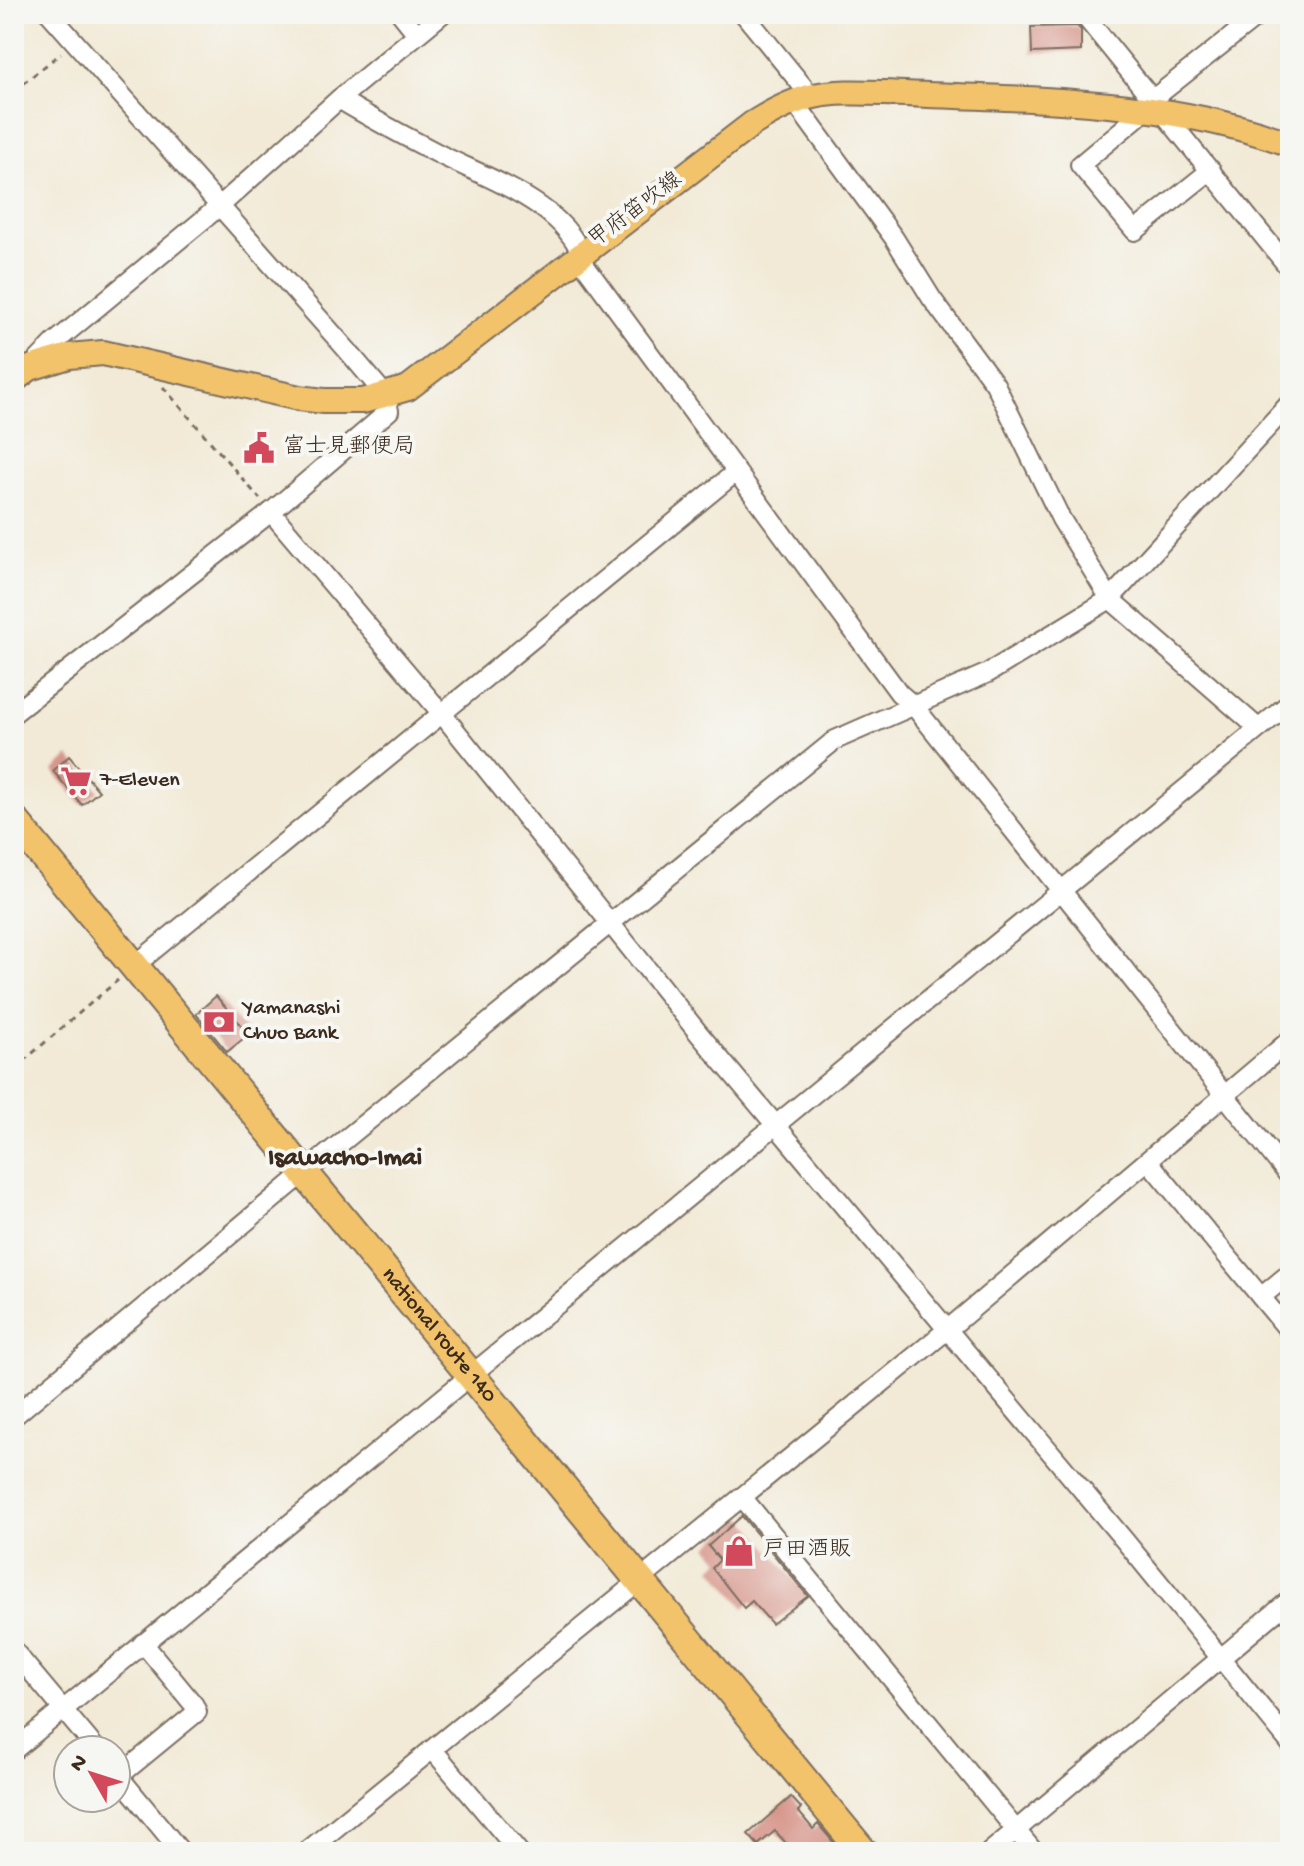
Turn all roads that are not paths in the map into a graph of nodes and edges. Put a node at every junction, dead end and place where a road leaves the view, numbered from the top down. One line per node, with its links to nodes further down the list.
1 (50, 14): 13 (street)
2 (401, 14): 7 (street)
3 (442, 14): 7 (street)
4 (744, 14): 8 (street)
5 (1083, 14): 10 (street)
6 (1260, 14): 10 (street)
7 (417, 34): 9 (street)
8 (802, 97): 10 (main road, 甲府笛吹線); 14 (main road, 甲府笛吹線); 21 (street)
9 (339, 99): 13 (street); 14 (street)
10 (1154, 106): 11 (main road, 甲府笛吹線); 12 (street); 12 (street)
11 (1290, 144)
12 (1211, 170): 15 (street)
13 (221, 205): 16 (street); 17 (street)
14 (582, 252): 17 (main road, 甲府笛吹線); 19 (street)
15 (1290, 269)
16 (22, 374): 17 (main road, 甲府笛吹線)
17 (386, 396): 20 (street)
18 (1290, 403): 21 (street)
19 (736, 472): 23 (street); 25 (street)
20 (271, 512): 24 (street); 25 (street)
21 (1110, 599): 23 (street); 26 (street)
22 (1290, 703): 26 (street)
23 (914, 706): 28 (street); 29 (street)
24 (14, 713)
25 (443, 715): 29 (street); 30 (street)
26 (1258, 728): 28 (street)
27 (14, 820): 30 (highway, national route 140)
28 (1062, 890): 32 (street); 33 (street)
29 (611, 923): 33 (street); 35 (street)
30 (134, 966): 35 (highway, national route 140)
31 (1290, 1040): 32 (street)
32 (1225, 1096): 34 (street); 36 (street)
33 (777, 1124): 39 (street); 41 (street)
34 (1149, 1162): 38 (street); 39 (street)
35 (304, 1173): 41 (highway, national route 140); 42 (street)
36 (1290, 1177)
37 (1290, 1273): 38 (street)
38 (1261, 1297): 40 (street)
39 (947, 1330): 43 (street); 48 (street)
40 (1290, 1332)
41 (471, 1375): 44 (highway, national route 140); 46 (street)
42 (14, 1416)
43 (742, 1497): 44 (street); 57 (street)
44 (639, 1580): 54 (street); 61 (highway, national route 140)
45 (1290, 1600): 48 (street)
46 (143, 1643): 49 (street); 55 (street)
47 (14, 1651): 49 (street)
48 (1220, 1658): 50 (street); 57 (street)
49 (63, 1709): 51 (street); 53 (street)
50 (1283, 1721): 52 (street)
51 (84, 1734)
52 (1290, 1743)
53 (14, 1750)
54 (433, 1750): 59 (street); 60 (street)
55 (132, 1763)
56 (132, 1791): 58 (street)
57 (1016, 1830): 62 (street); 63 (street)
58 (181, 1852)
59 (306, 1852)
60 (519, 1852)
61 (863, 1852)
62 (990, 1852)
63 (1034, 1852)

